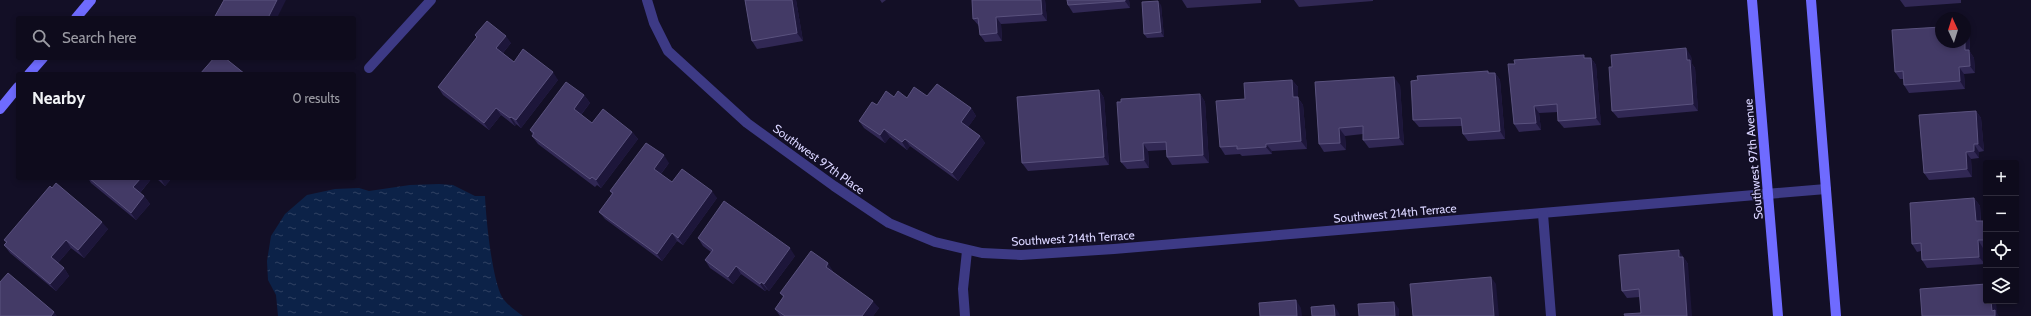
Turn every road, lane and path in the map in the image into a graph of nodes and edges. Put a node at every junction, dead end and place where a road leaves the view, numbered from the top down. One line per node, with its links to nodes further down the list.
1 (91, 0): 6 (street)
2 (431, 0): 8 (street)
3 (647, 0): 15 (street, Southwest 97th Place)
4 (1752, 0): 13 (street, Southwest 97th Avenue)
5 (1812, 0): 12 (street)
6 (78, 16)
7 (41, 60): 9 (street)
8 (369, 68)
9 (31, 72)
10 (16, 89): 11 (street)
11 (0, 109)
12 (1826, 189): 13 (street, Southwest 214th Terrace); 19 (street)
13 (1769, 194): 14 (street, Southwest 214th Terrace); 18 (street, Southwest 97th Avenue)
14 (1543, 214): 15 (street, Southwest 214th Terrace); 17 (street)
15 (967, 251): 16 (street)
16 (965, 316)
17 (1551, 316)
18 (1778, 316)
19 (1836, 316)

